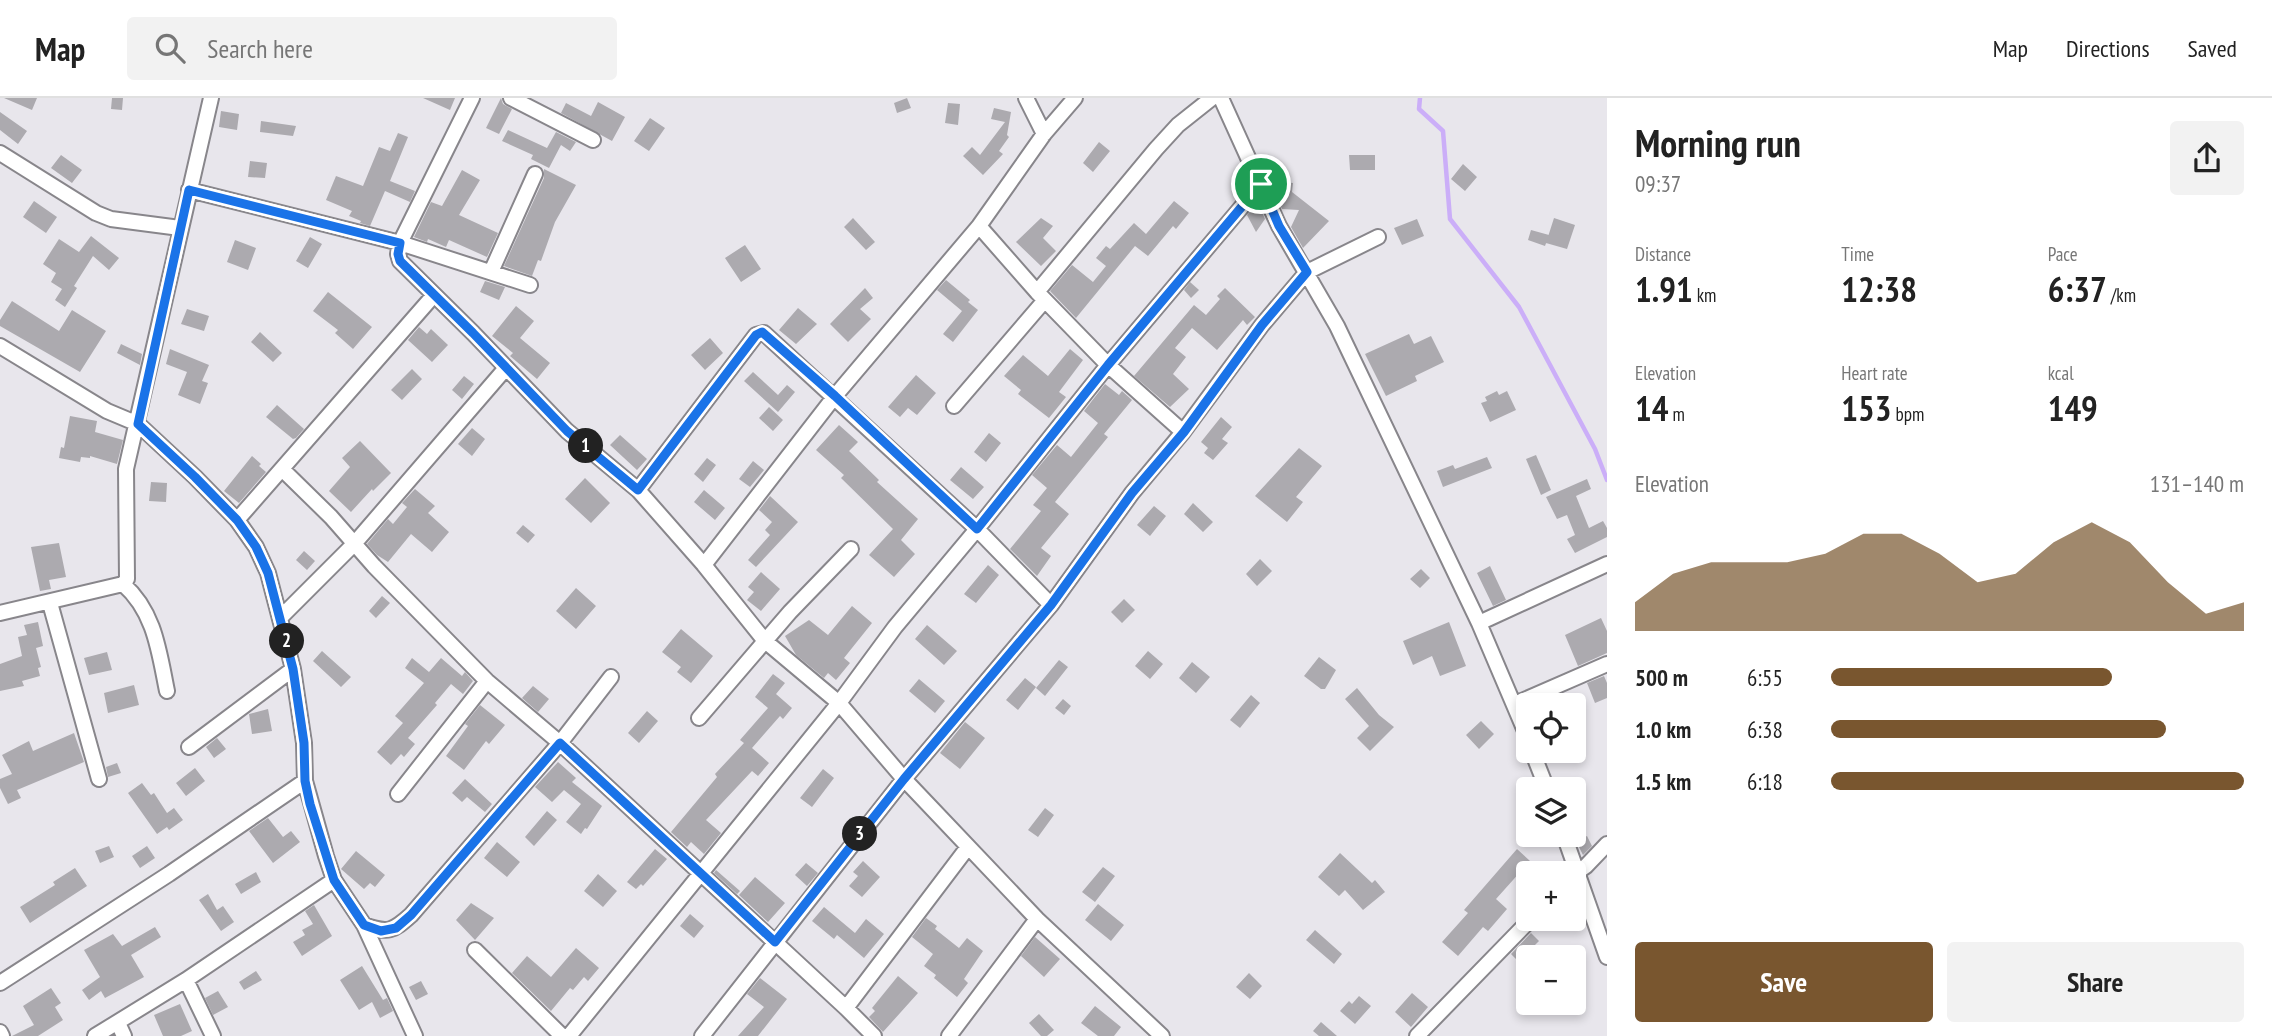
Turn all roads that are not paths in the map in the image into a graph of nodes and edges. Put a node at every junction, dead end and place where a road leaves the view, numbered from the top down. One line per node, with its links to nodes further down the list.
1 (211, 98): 13 (street)
2 (472, 98): 17 (street)
3 (511, 98): 9 (street)
4 (1026, 98): 8 (street)
5 (1075, 98): 8 (street)
6 (1212, 98): 22 (street)
7 (1221, 98): 12 (street)
8 (1044, 134): 14 (street)
9 (593, 140)
10 (0, 153): 15 (street)
11 (535, 174): 18 (street)
12 (1261, 184): 19 (street); 24 (street)
13 (189, 190): 15 (street); 17 (street)
14 (979, 226): 22 (street); 26 (street)
15 (180, 228): 28 (street)
16 (1378, 237): 19 (street)
17 (400, 243): 18 (street); 21 (street)
18 (491, 272): 20 (street)
19 (1307, 272): 29 (street); 43 (street)
20 (530, 285)
21 (434, 295): 25 (street); 30 (street)
22 (1041, 296): 24 (street); 27 (street)
23 (0, 346): 28 (street)
24 (1108, 365): 29 (street); 33 (street)
25 (506, 368): 31 (street); 34 (street)
26 (835, 396): 31 (street); 33 (street); 37 (street)
27 (954, 407)
28 (138, 424): 32 (street); 38 (street)
29 (1184, 432): 40 (street)
30 (283, 470): 32 (street); 34 (street)
31 (638, 490): 37 (street)
32 (237, 520): 42 (street)
33 (977, 529): 40 (street); 50 (street)
34 (354, 544): 42 (street); 48 (street)
35 (851, 549): 44 (street)
36 (1607, 564): 43 (street)
37 (704, 565): 44 (street)
38 (123, 584): 39 (street); 49 (street)
39 (50, 603): 41 (street); 55 (street)
40 (1051, 605): 56 (street)
41 (0, 613)
42 (281, 617): 46 (street)
43 (1479, 623): 51 (street)
44 (765, 641): 50 (street); 52 (street)
45 (1607, 664): 51 (street)
46 (293, 669): 54 (street); 57 (street)
47 (611, 677): 53 (street)
48 (487, 681): 53 (street); 58 (street)
49 (167, 691)
50 (839, 703): 56 (street); 62 (street)
51 (1515, 704)
52 (699, 718)
53 (560, 743): 62 (street); 66 (street)
54 (189, 747)
55 (99, 779)
56 (904, 779): 60 (street); 68 (street)
57 (305, 781): 63 (street); 72 (street)
58 (398, 793)
59 (1607, 844): 61 (street)
60 (968, 847): 65 (street); 73 (street)
61 (1586, 866)
62 (701, 875): 68 (street); 79 (street)
63 (334, 880): 66 (street); 71 (street)
64 (1586, 902): 70 (street)
65 (1037, 919): 82 (street); 83 (street)
66 (364, 925): 77 (street)
67 (1519, 931): 84 (street)
68 (775, 942): 73 (street); 80 (street)
69 (475, 950): 78 (street)
70 (1607, 957)
71 (186, 980): 74 (street); 76 (street)
72 (0, 983)
73 (846, 1008): 81 (street)
74 (121, 1030): 75 (street)
75 (95, 1036)
76 (213, 1036)
77 (415, 1036)
78 (562, 1036)
79 (569, 1036)
80 (702, 1036)
81 (874, 1036)
82 (949, 1036)
83 (1162, 1036)
84 (1417, 1036)

